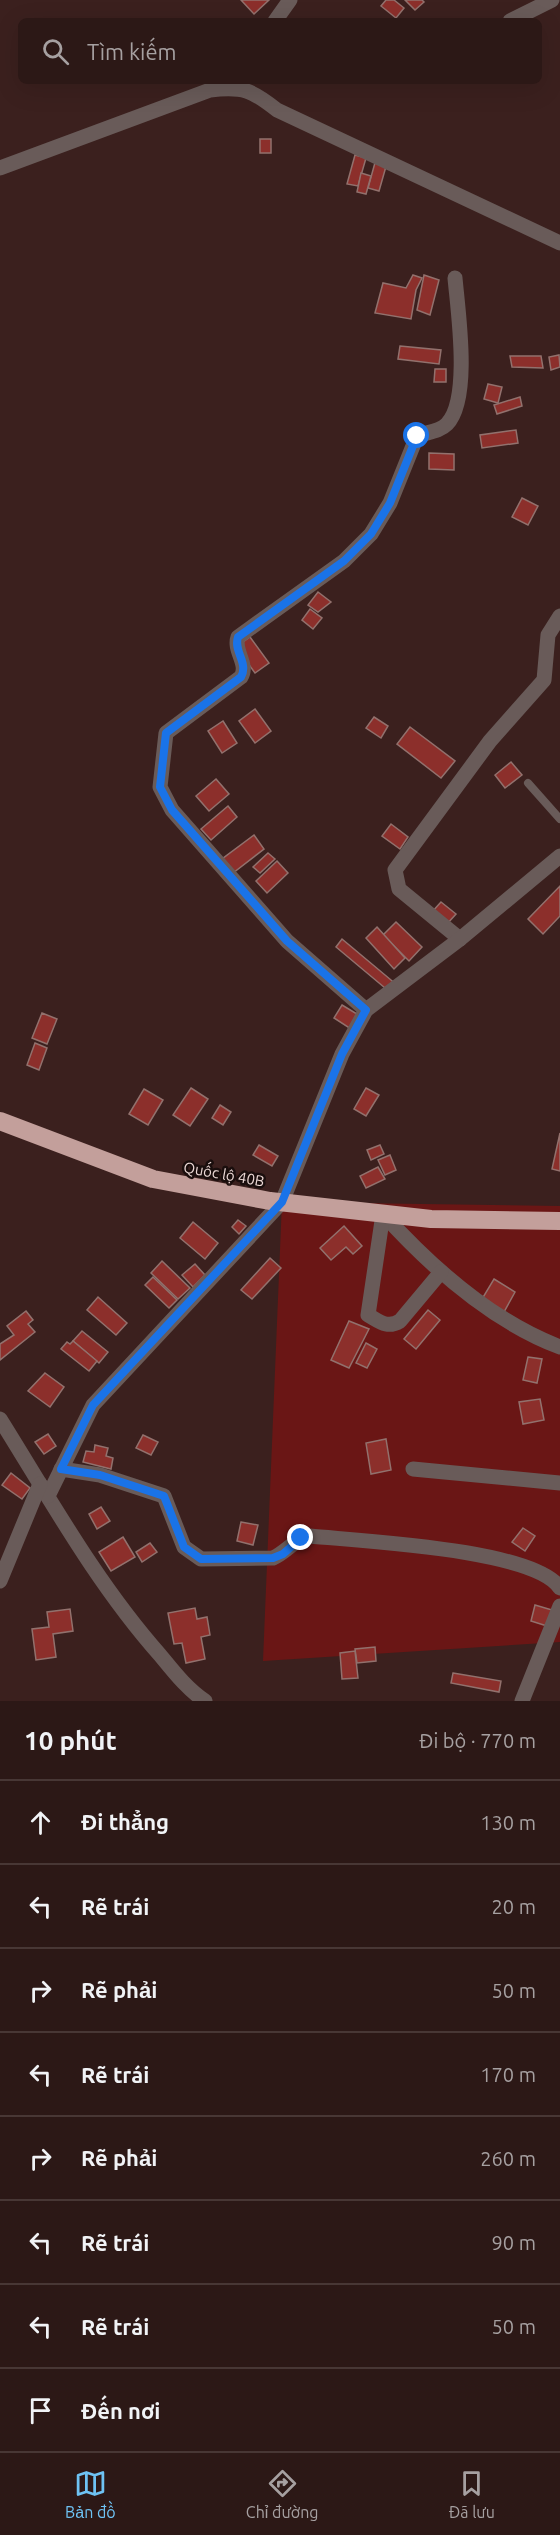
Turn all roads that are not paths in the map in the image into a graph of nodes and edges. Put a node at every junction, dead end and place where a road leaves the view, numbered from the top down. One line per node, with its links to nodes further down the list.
1 (290, 0): 3 (street)
2 (552, 0): 4 (street)
3 (277, 18)
4 (516, 18)
5 (254, 87): 6 (street); 7 (street)
6 (0, 168)
7 (560, 243)
8 (455, 278): 14 (street)
9 (560, 616): 13 (street)
10 (528, 783): 11 (lane)
11 (560, 819)
12 (560, 856): 13 (street)
13 (460, 939): 14 (street)
14 (366, 1010): 16 (street)
15 (0, 1120): 16 (highway, Quốc lộ 40B)
16 (282, 1202): 17 (highway, Quốc lộ 40B); 23 (street)
17 (383, 1214): 18 (highway, Quốc lộ 40B); 19 (street); 19 (street)
18 (560, 1221)
19 (441, 1272): 20 (street)
20 (560, 1347)
21 (0, 1419): 25 (street)
22 (413, 1468): 24 (street)
23 (61, 1469): 25 (street); 27 (street)
24 (560, 1483)
25 (44, 1490): 26 (street); 29 (street)
26 (0, 1581)
27 (560, 1588)
28 (560, 1606): 30 (street)
29 (205, 1701)
30 (522, 1701)

